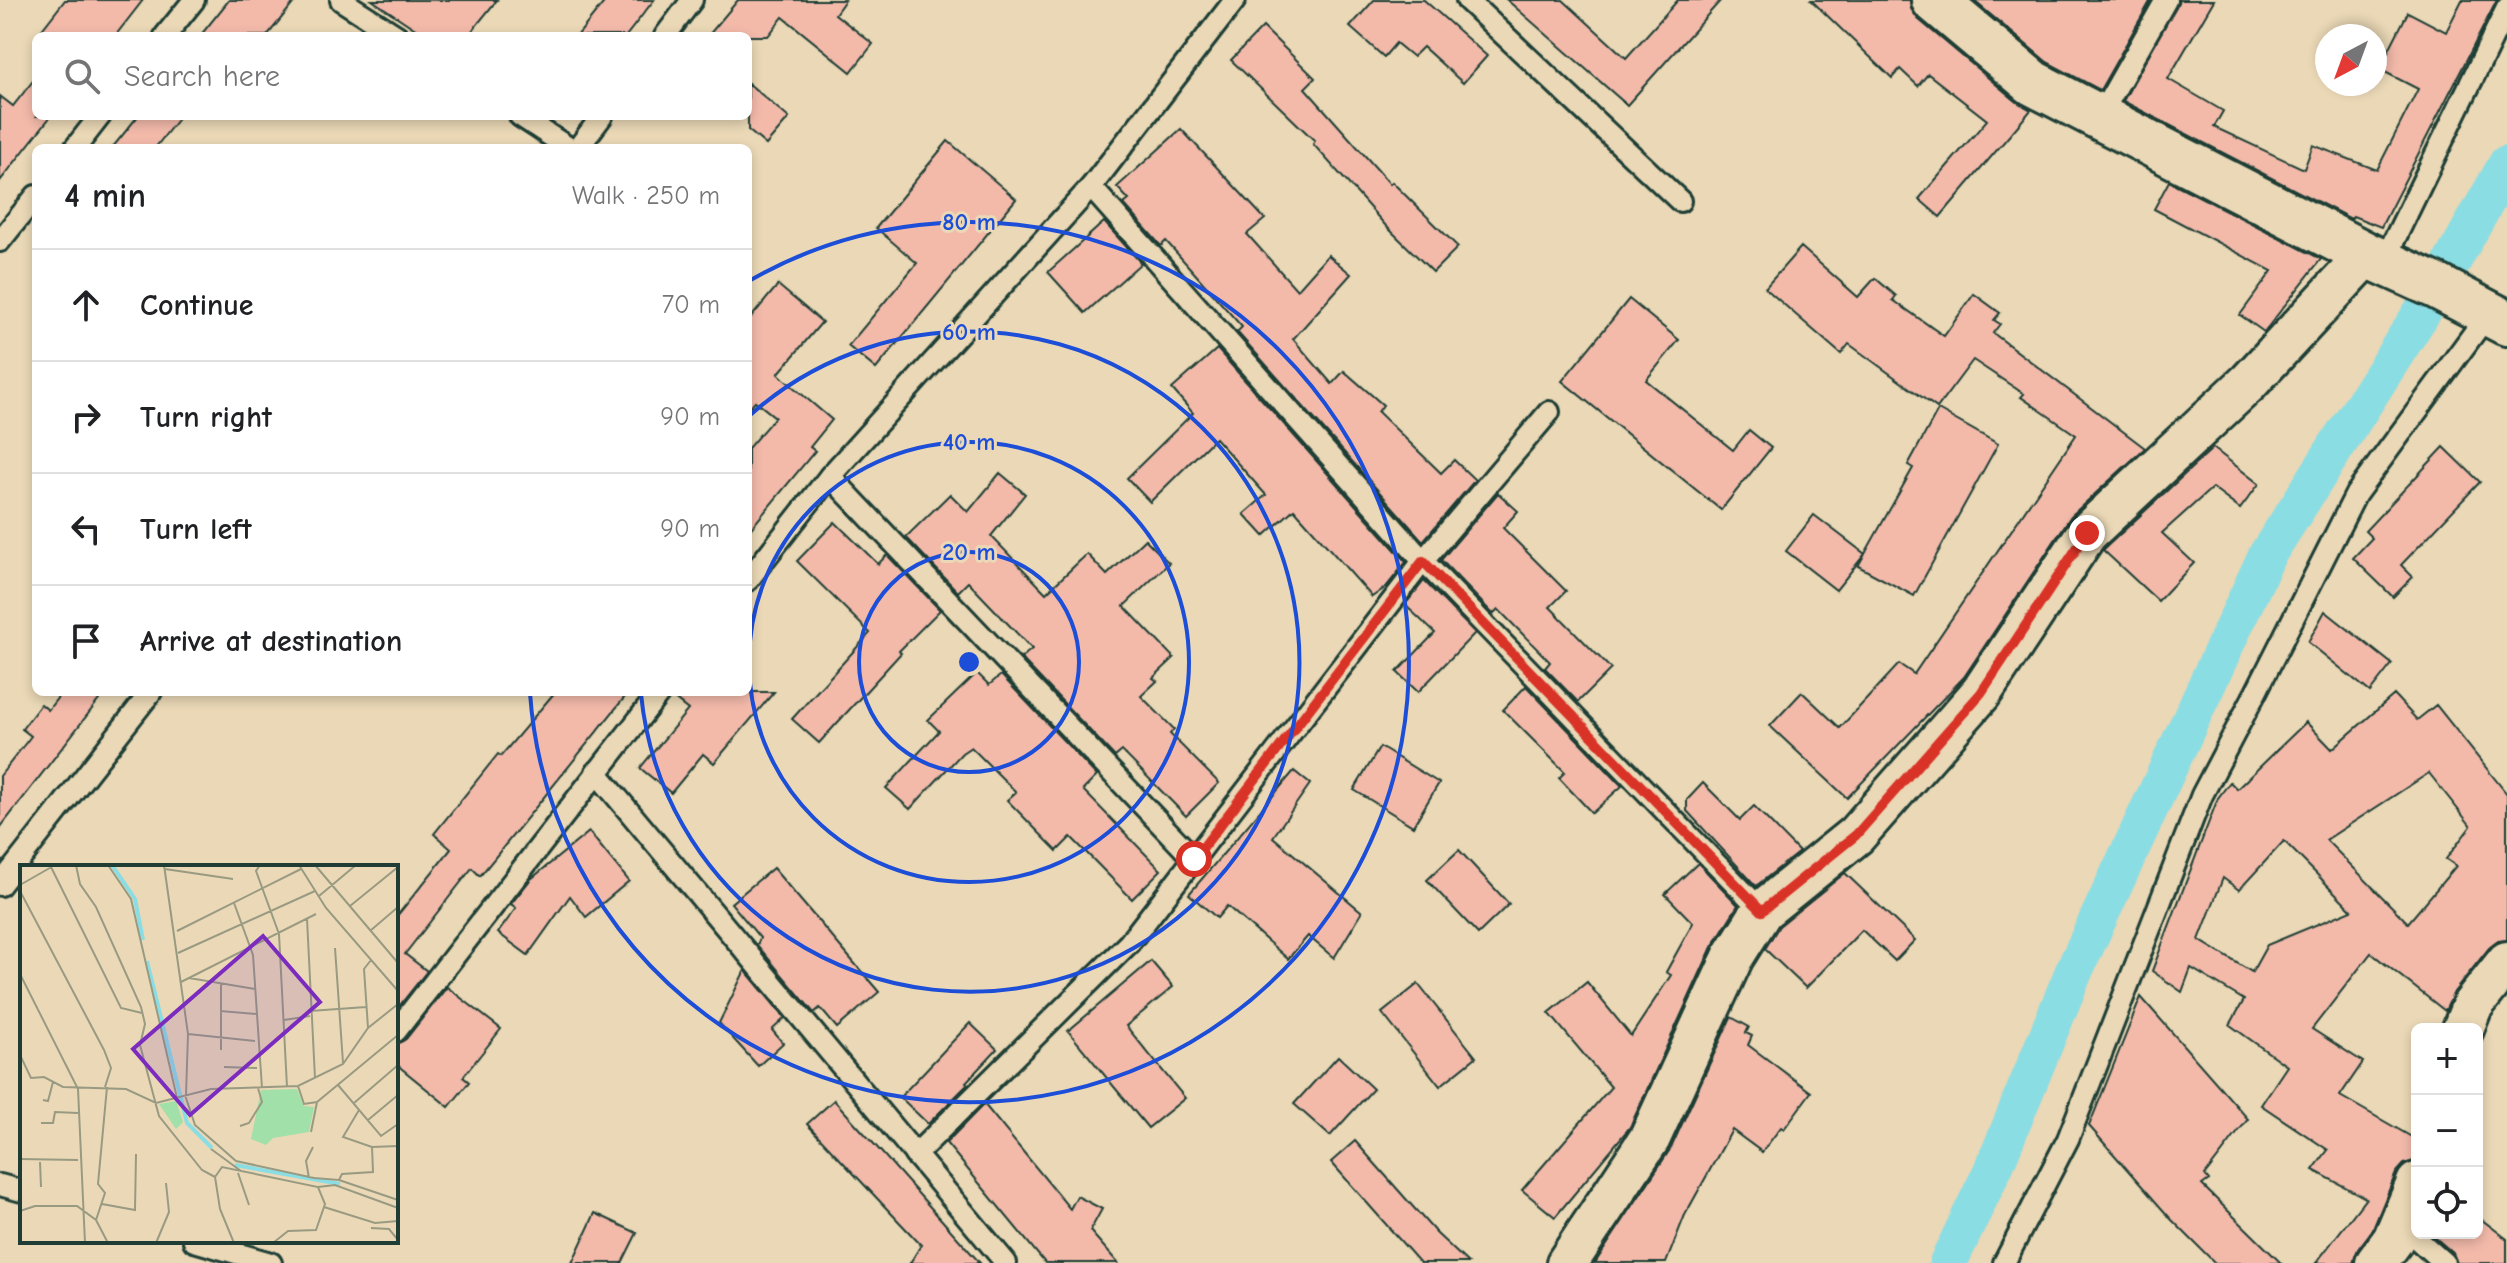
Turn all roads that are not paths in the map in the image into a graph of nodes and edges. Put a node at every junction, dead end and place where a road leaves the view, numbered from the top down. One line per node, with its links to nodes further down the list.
1 (194, 0): 9 (lane)
2 (341, 0): 10 (lane)
3 (692, 0): 11 (lane)
4 (1235, 0): 19 (lane)
5 (1467, 0): 21 (lane)
6 (1934, 0): 12 (street)
7 (2166, 0): 12 (lane)
8 (2507, 8): 23 (lane)
9 (168, 32)
10 (391, 32)
11 (668, 32)
12 (2099, 118): 23 (street)
13 (97, 120): 16 (lane)
14 (526, 120): 17 (lane)
15 (599, 120): 18 (lane)
16 (78, 144)
17 (563, 144)
18 (581, 144)
19 (1091, 187): 26 (lane); 27 (lane)
20 (32, 201): 22 (lane)
21 (1680, 201)
22 (0, 241)
23 (2375, 259): 24 (street); 34 (street)
24 (2498, 318): 47 (lane)
25 (1549, 412): 27 (lane)
26 (830, 476): 28 (lane); 32 (lane)
27 (1423, 561): 32 (lane); 34 (lane)
28 (752, 575)
29 (148, 696): 33 (lane)
30 (657, 696): 31 (lane)
31 (596, 772): 37 (lane); 38 (lane)
32 (1194, 859): 38 (lane)
33 (0, 885)
34 (1762, 911): 46 (street)
35 (2507, 962): 36 (street)
36 (2465, 1023)
37 (398, 1028)
38 (915, 1155): 45 (lane)
39 (0, 1185): 40 (lane)
40 (20, 1190)
41 (2411, 1197): 42 (street)
42 (2400, 1224): 48 (street); 49 (lane)
43 (202, 1243): 44 (lane)
44 (262, 1257)
45 (1006, 1263)
46 (1567, 1263)
47 (2004, 1263)
48 (2376, 1263)
49 (2444, 1263)

